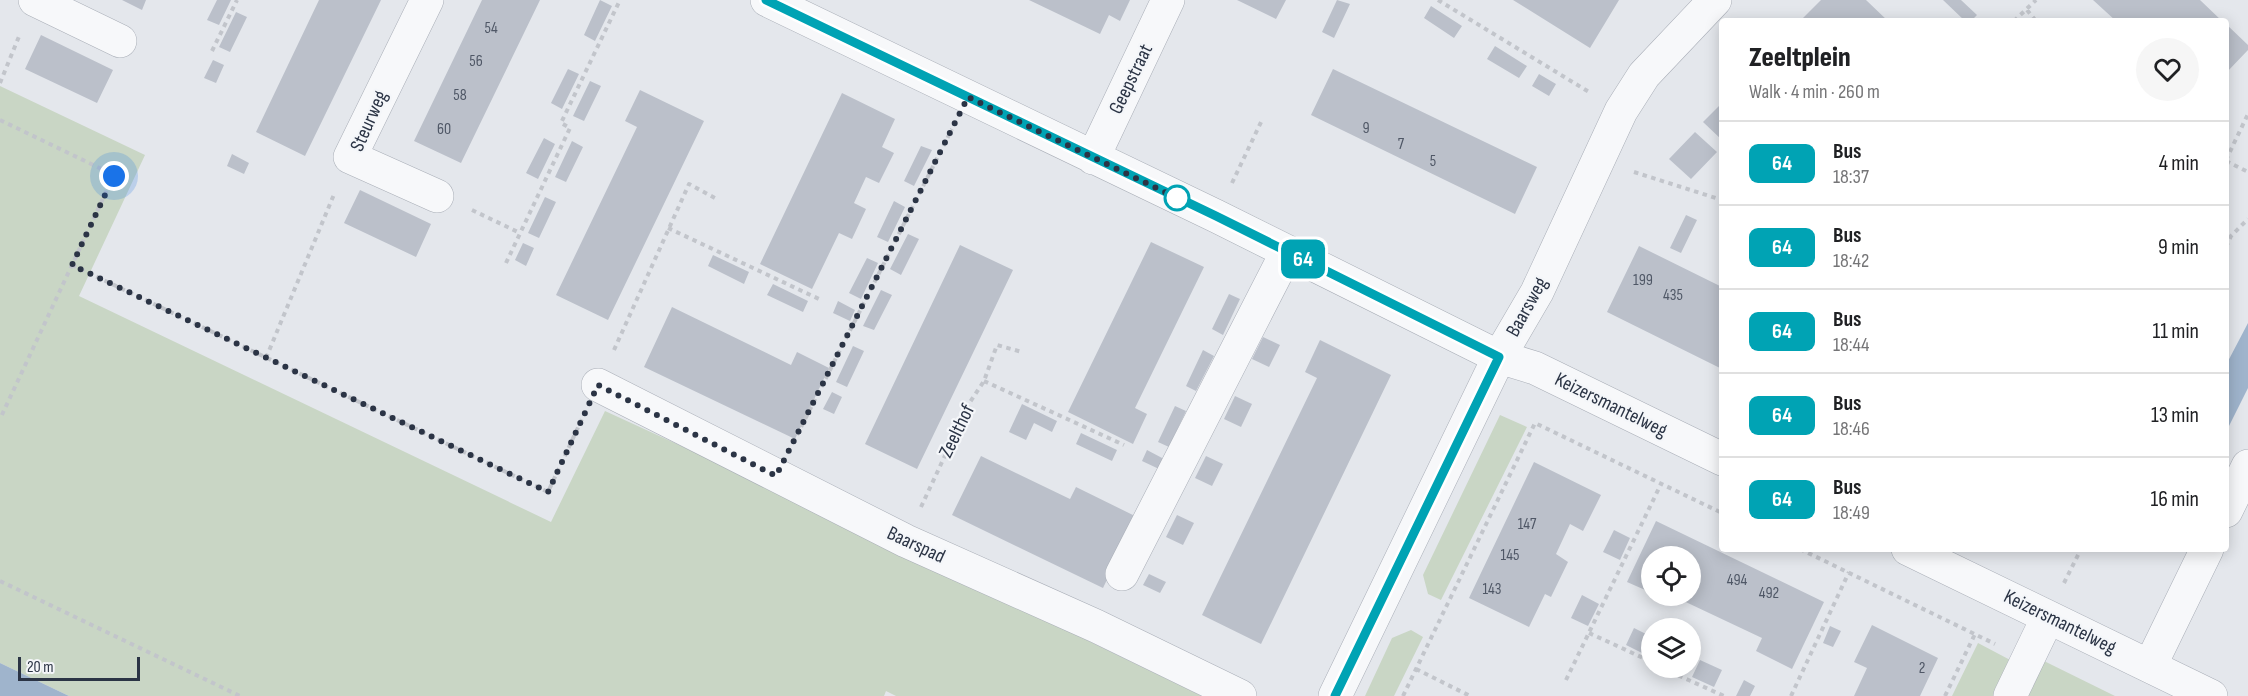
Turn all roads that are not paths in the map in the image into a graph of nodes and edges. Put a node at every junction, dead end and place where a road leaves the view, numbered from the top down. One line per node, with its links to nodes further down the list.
1 (34, 0): 6 (street)
2 (427, 0): 8 (street, Steurweg)
3 (766, 0): 7 (street)
4 (1168, 0): 7 (street, Geepstraat)
5 (1715, 0): 10 (street, Baarsweg)
6 (120, 41)
7 (1093, 158): 9 (street)
8 (437, 195)
9 (1287, 252): 10 (street); 17 (street)
10 (1499, 357): 12 (street, Keizersmantelweg); 21 (street, Baarsweg)
11 (598, 385): 20 (street, Baarspad)
12 (1719, 458)
13 (2248, 466): 14 (street)
14 (2229, 505)
15 (1914, 552): 18 (street, Keizersmantelweg)
16 (2206, 552): 19 (street)
17 (1122, 574)
18 (2048, 617): 19 (street, Keizersmantelweg); 22 (street)
19 (2150, 666): 23 (street, Keizersmantelweg)
20 (1240, 696)
21 (1335, 696)
22 (2010, 696)
23 (2211, 696)

